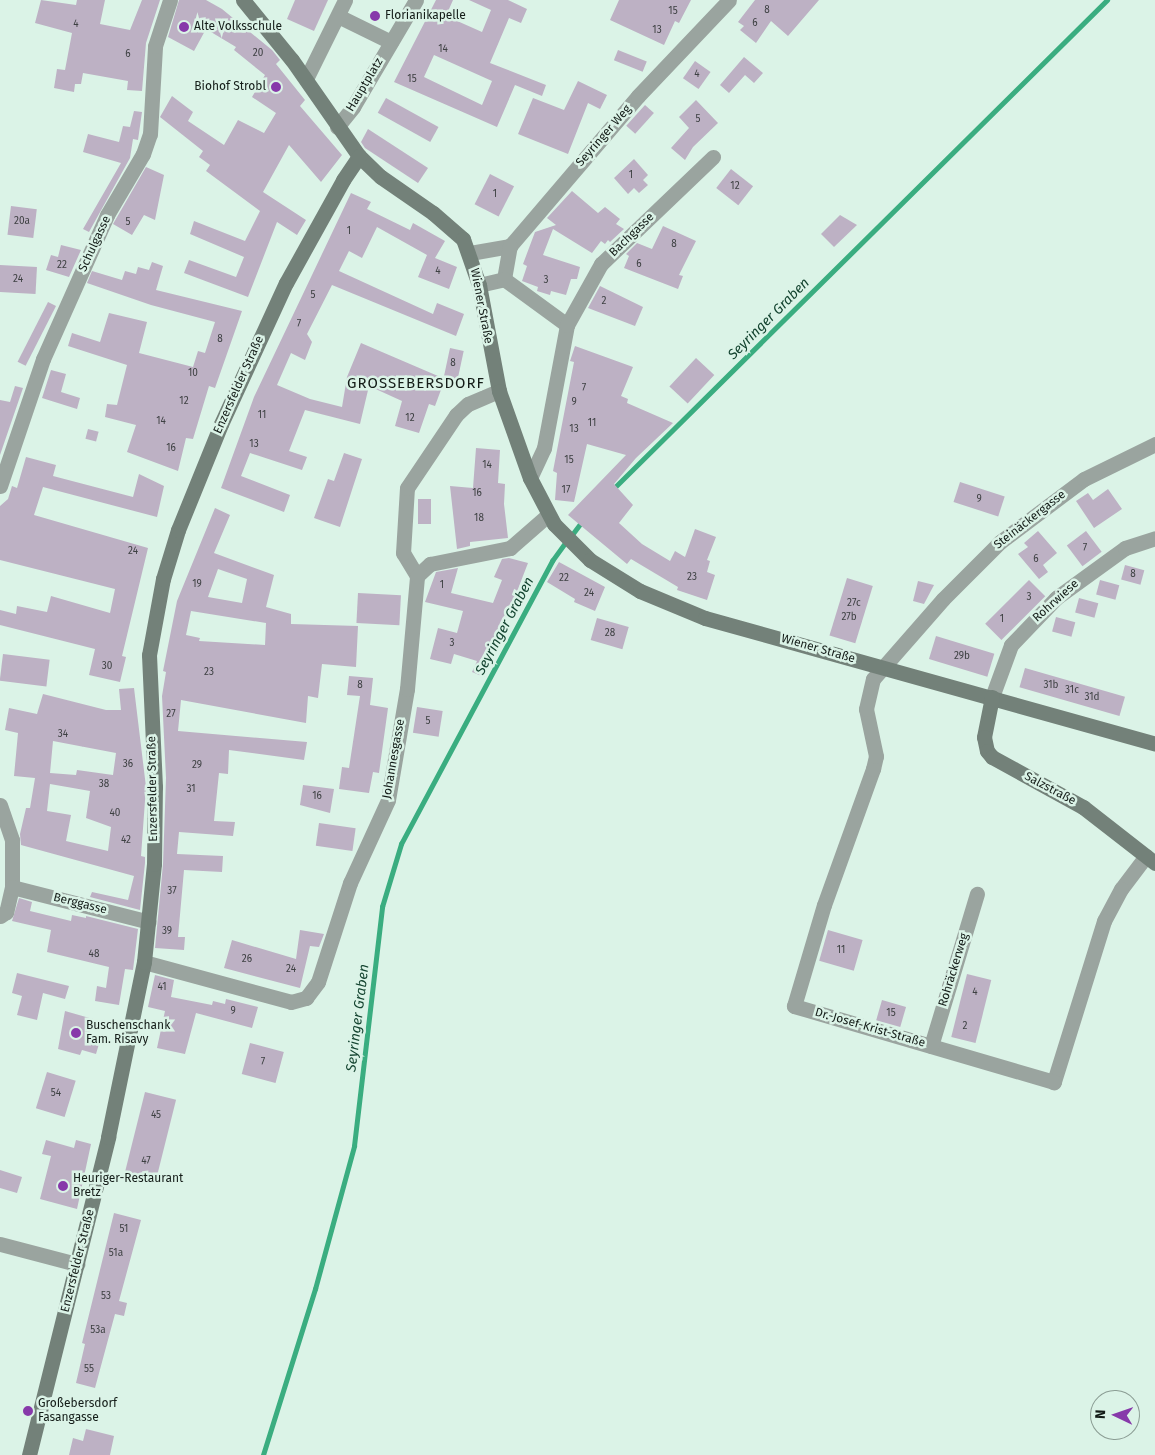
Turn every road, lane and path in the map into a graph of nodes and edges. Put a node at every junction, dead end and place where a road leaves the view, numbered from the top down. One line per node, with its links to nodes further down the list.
1 (170, 0): 20 (street, Schulgasse)
2 (244, 0): 8 (street, Wiener Straße)
3 (345, 0): 6 (street)
4 (416, 0): 7 (street, Hauptplatz)
5 (729, 0): 12 (street, Seyringer Weg)
6 (338, 16): 7 (street); 8 (street)
7 (391, 42): 9 (street, Hauptplatz)
8 (306, 79): 9 (street, Wiener Straße)
9 (337, 127): 10 (street, Wiener Straße)
10 (359, 156): 13 (street, Wiener Straße); 32 (street, Enzersfelder Straße)
11 (713, 157): 16 (street, Bachgasse)
12 (510, 246): 13 (street); 14 (street)
13 (470, 253): 15 (street, Wiener Straße)
14 (504, 280): 15 (street); 16 (street)
15 (479, 285): 17 (street, Wiener Straße)
16 (567, 325): 19 (street)
17 (500, 390): 19 (street, Wiener Straße); 23 (street)
18 (1155, 444): 24 (street, Steinäckergasse)
19 (530, 478): 21 (street, Wiener Straße)
20 (0, 486)
21 (551, 520): 23 (street); 24 (street, Wiener Straße)
22 (1155, 538): 25 (street, Rohrwiese)
23 (417, 576): 33 (street, Johannesgasse)
24 (886, 668): 25 (street, Wiener Straße); 34 (street, Dr.-Josef-Krist-Straße)
25 (992, 697): 26 (street, Wiener Straße); 28 (street, Salzstraße)
26 (1155, 744)
27 (0, 805): 29 (street)
28 (1150, 860): 34 (street, Dr.-Josef-Krist-Straße)
29 (12, 887): 31 (street); 32 (street, Berggasse)
30 (978, 894): 34 (street, Rohräckerweg)
31 (0, 916)
32 (149, 922): 33 (street, Enzersfelder Straße)
33 (144, 962): 36 (street, Enzersfelder Straße)
34 (931, 1046)
35 (0, 1244): 36 (street)
36 (78, 1264): 37 (street, Enzersfelder Straße)
37 (30, 1455)

